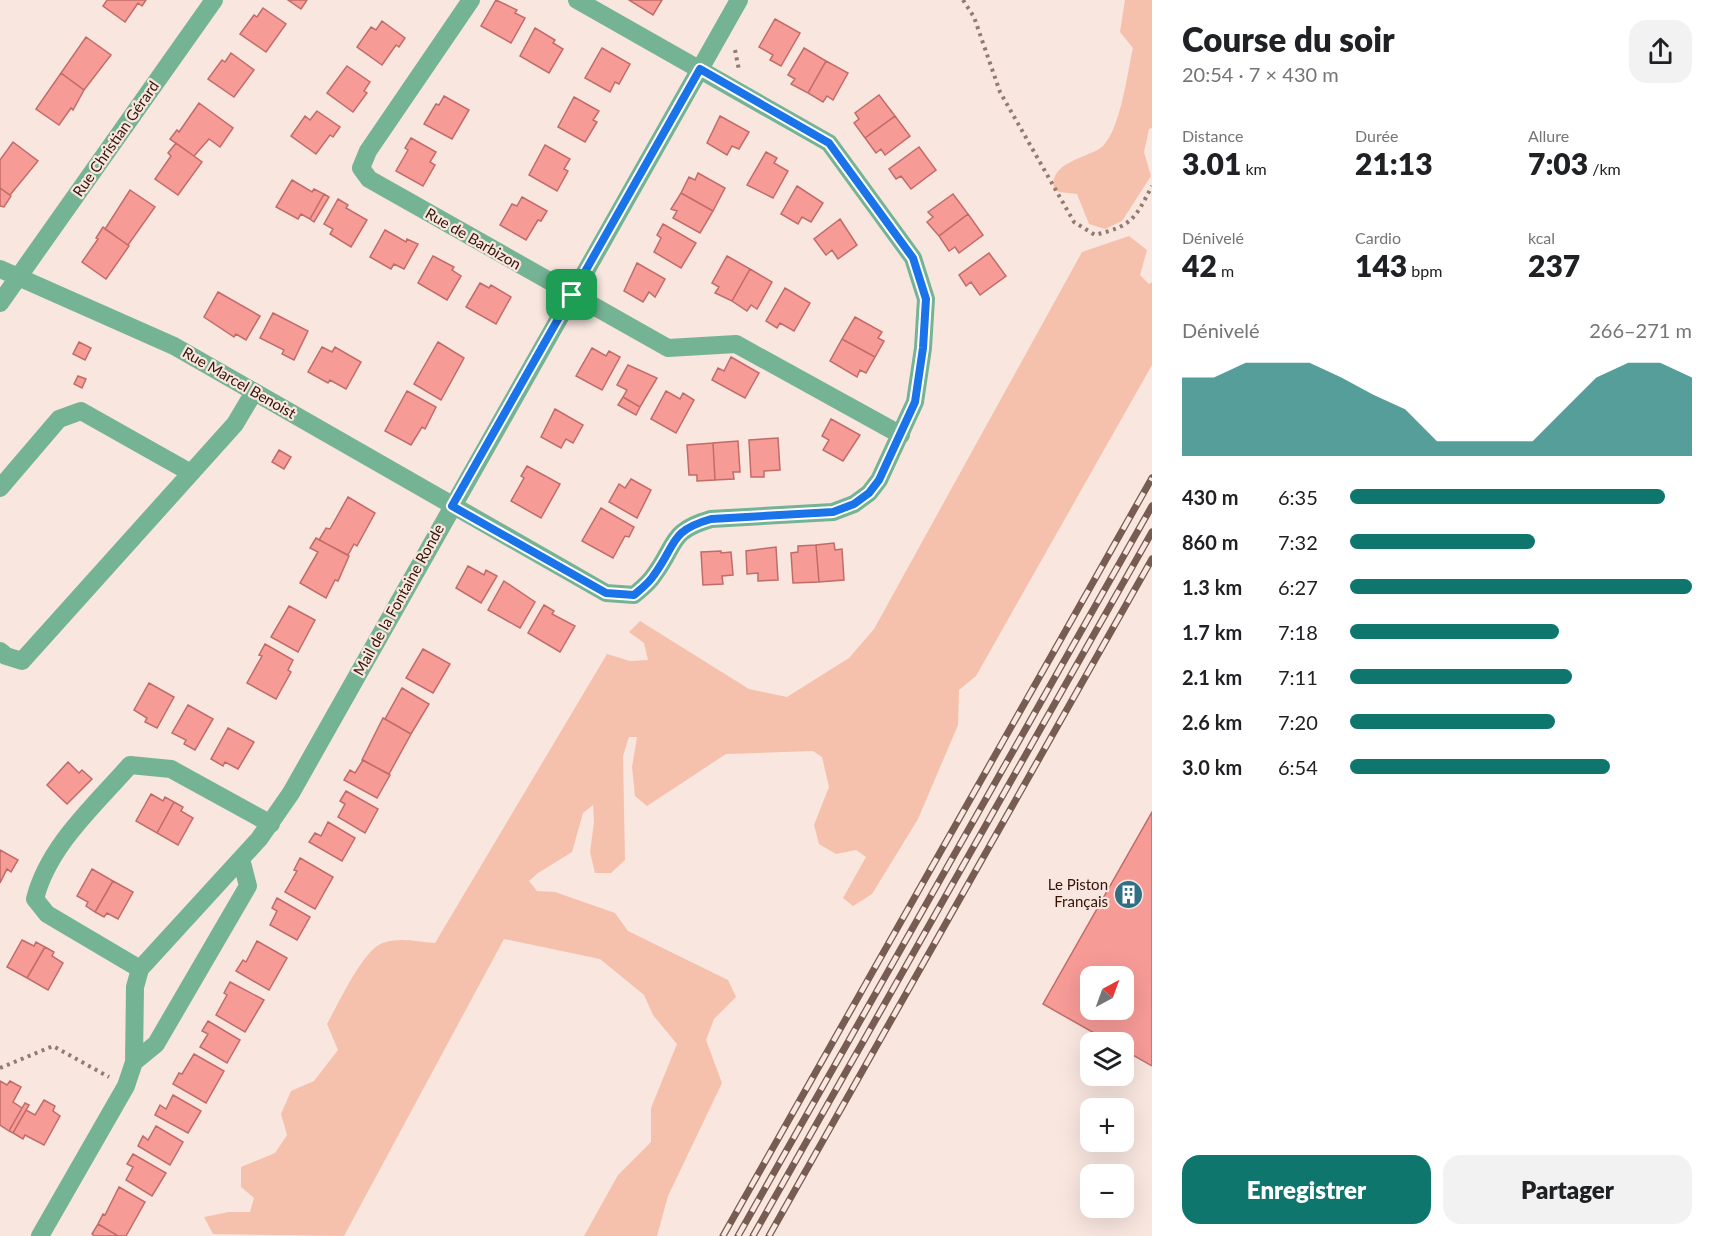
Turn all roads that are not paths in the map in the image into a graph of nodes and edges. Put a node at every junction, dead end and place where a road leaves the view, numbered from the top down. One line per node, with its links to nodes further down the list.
1 (214, 0): 7 (street, Rue Christian Gérard)
2 (471, 0): 8 (street, Rue de Barbizon)
3 (577, 0): 5 (street)
4 (739, 0): 5 (street, Mail de la Fontaine Ronde)
5 (700, 69): 8 (street, Mail de la Fontaine Ronde); 11 (street)
6 (0, 269): 7 (street, Rue Marcel Benoist)
7 (18, 278): 9 (street, Rue Christian Gérard); 10 (street, Rue Marcel Benoist)
8 (572, 295): 11 (street, Rue de Barbizon); 14 (street, Mail de la Fontaine Ronde)
9 (0, 303)
10 (254, 392): 12 (street); 14 (street, Rue Marcel Benoist)
11 (901, 435): 14 (street, Rue Marcel Benoist)
12 (191, 473): 13 (street); 15 (street)
13 (0, 488)
14 (452, 506): 16 (street, Mail de la Fontaine Ronde)
15 (0, 651)
16 (271, 824): 17 (street, Mail de la Fontaine Ronde); 18 (street)
17 (241, 859): 18 (street, Mail de la Fontaine Ronde); 19 (street)
18 (140, 969): 19 (street)
19 (134, 1062): 20 (street)
20 (40, 1236)

